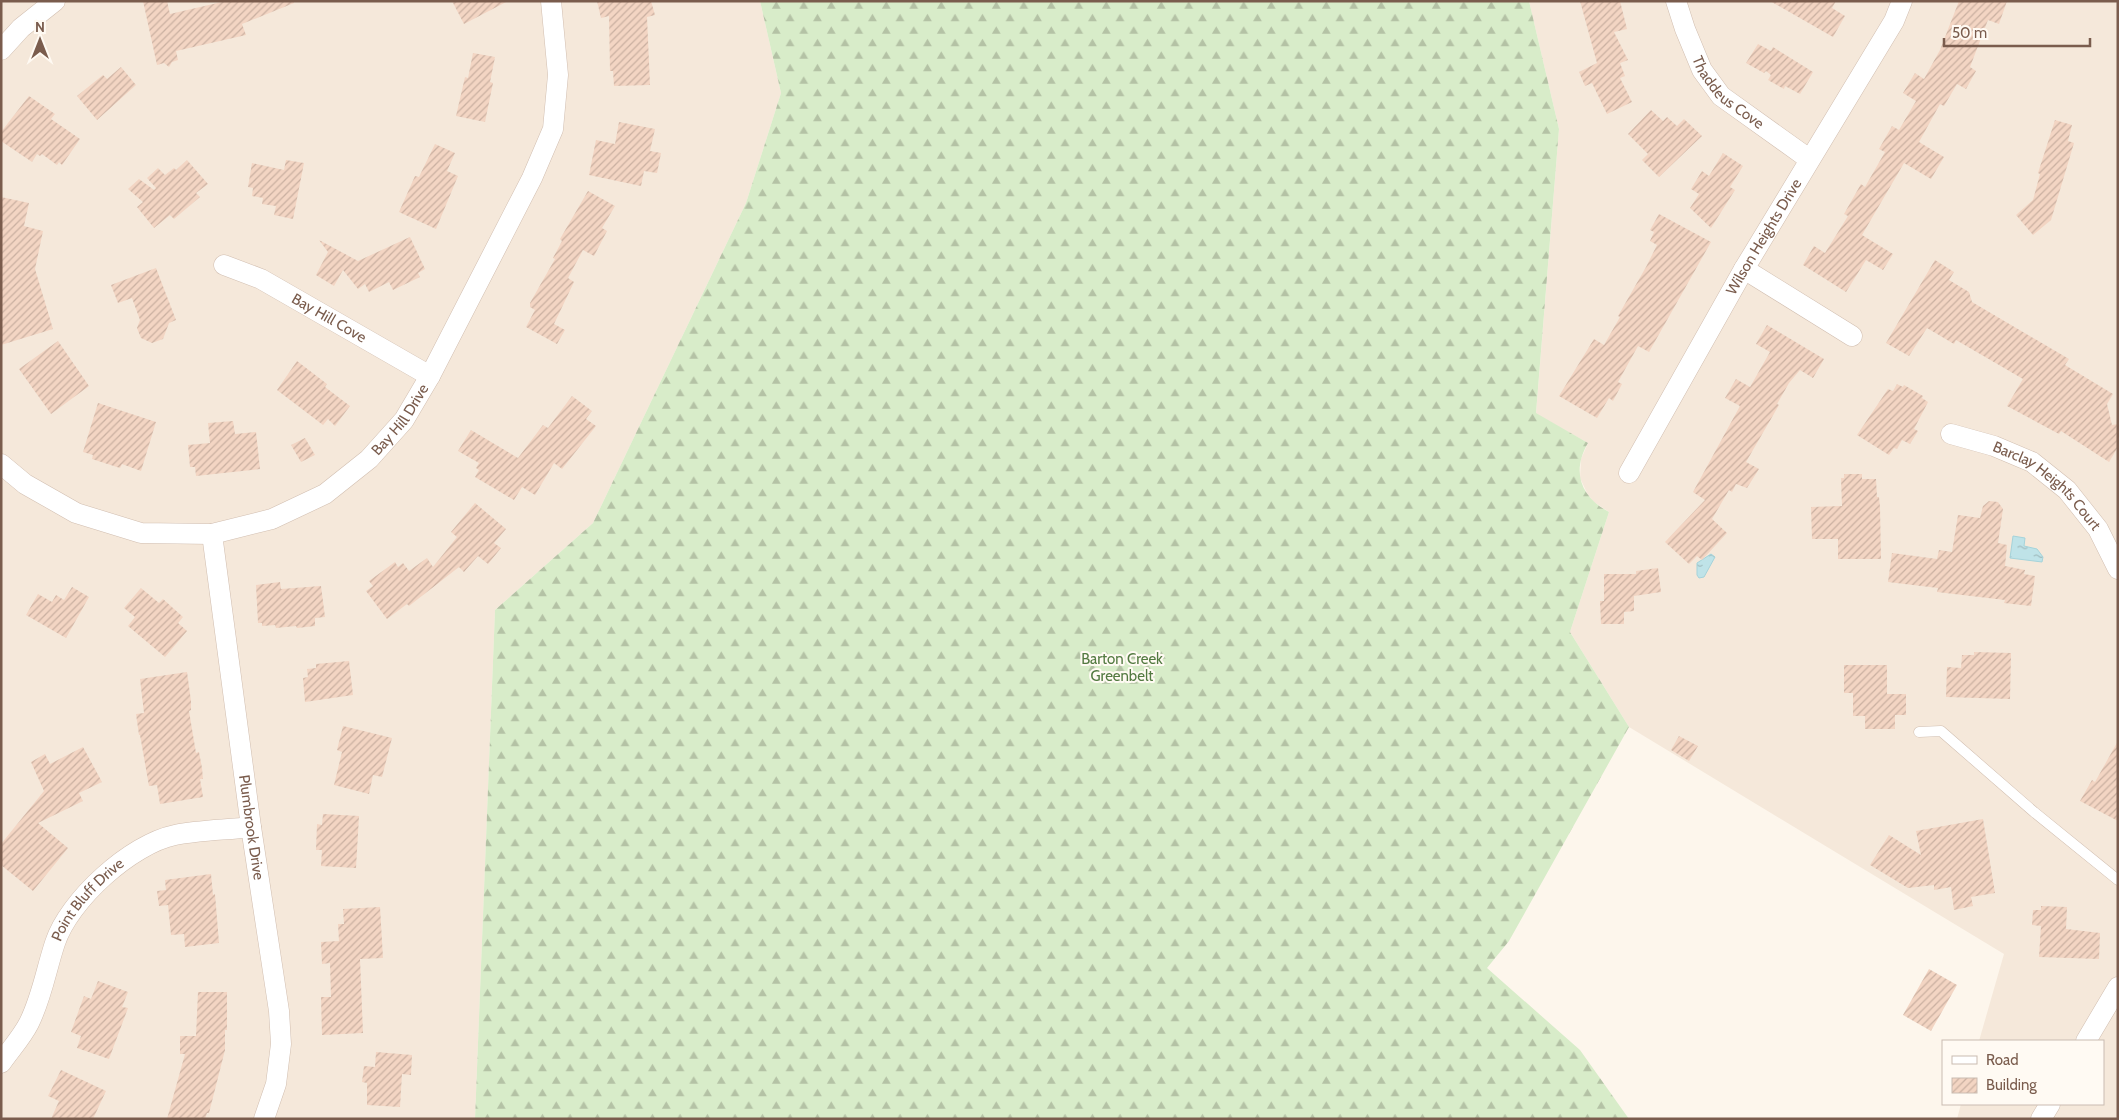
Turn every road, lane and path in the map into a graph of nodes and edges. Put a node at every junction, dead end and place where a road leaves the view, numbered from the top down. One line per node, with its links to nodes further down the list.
1 (55, 1): 5 (street)
2 (551, 1): 10 (street, Bay Hill Drive)
3 (1676, 1): 6 (street, Thaddeus Cove)
4 (1902, 1): 6 (street, Wilson Heights Drive)
5 (1, 50)
6 (1810, 159): 8 (street, Wilson Heights Drive)
7 (224, 265): 10 (street, Bay Hill Cove)
8 (1744, 269): 9 (street); 13 (street, Wilson Heights Drive)
9 (1852, 336)
10 (430, 376): 14 (street, Bay Hill Drive)
11 (1950, 434): 15 (street, Barclay Heights Court)
12 (1, 464): 14 (street, Bay Hill Drive)
13 (1629, 473)
14 (212, 534): 17 (street, Plumbrook Drive)
15 (2118, 569)
16 (1919, 732): 18 (lane)
17 (251, 827): 21 (street, Point Bluff Drive); 23 (street, Plumbrook Drive)
18 (2118, 880)
19 (2118, 987): 20 (street)
20 (2087, 1040)
21 (1, 1063)
22 (2049, 1105): 24 (street)
23 (264, 1119)
24 (2042, 1119)

